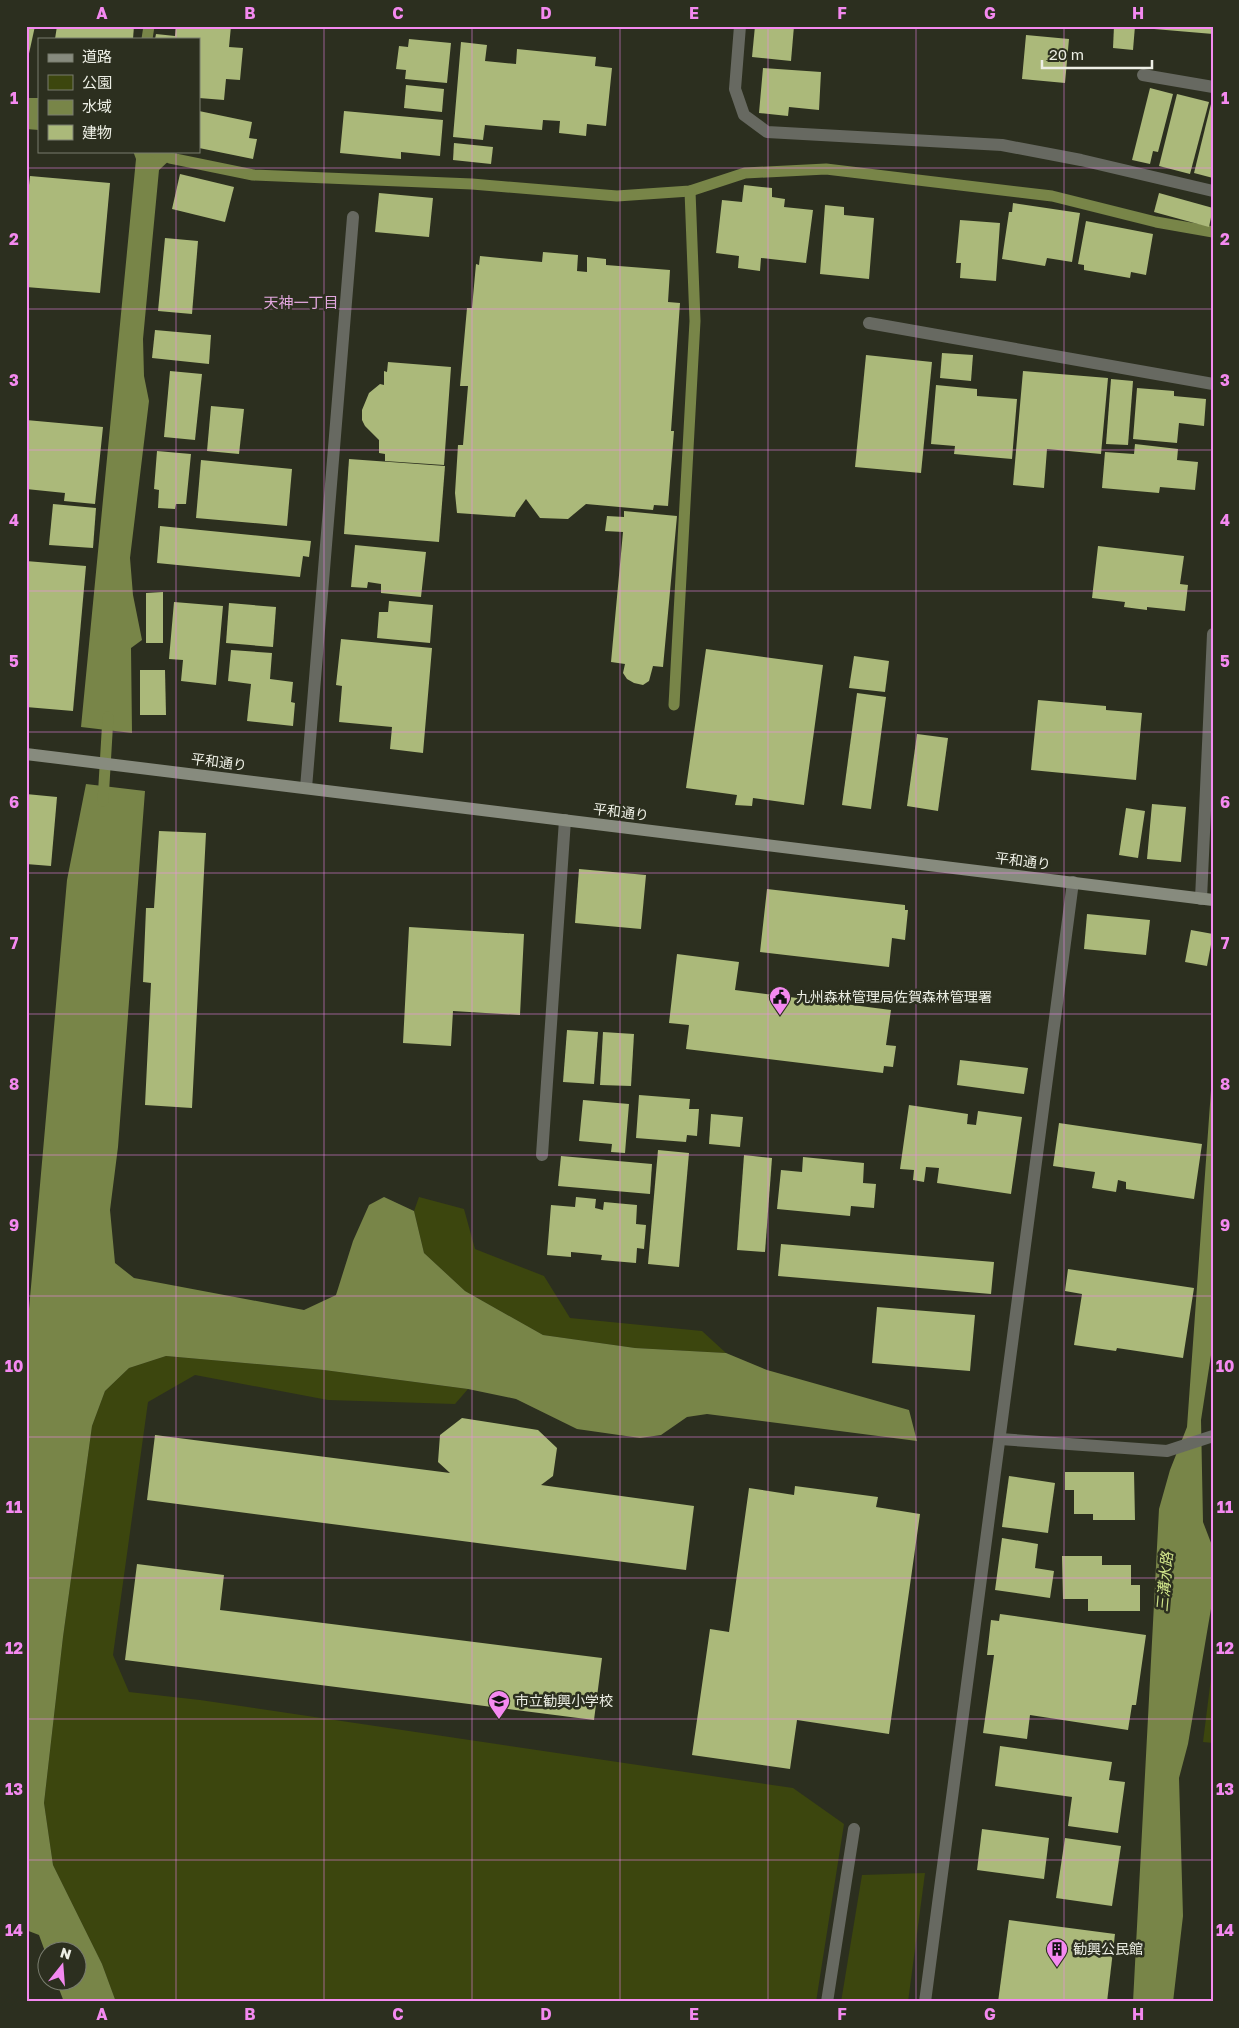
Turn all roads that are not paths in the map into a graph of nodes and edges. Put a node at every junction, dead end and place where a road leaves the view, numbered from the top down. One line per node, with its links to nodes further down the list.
1 (740, 26): 4 (street)
2 (1143, 74): 3 (street)
3 (1213, 87)
4 (1213, 191)
5 (353, 217): 10 (street)
6 (869, 323): 7 (street)
7 (1213, 384)
8 (1213, 634): 13 (street)
9 (26, 754): 10 (street, 平和通り)
10 (306, 788): 11 (street, 平和通り)
11 (565, 820): 12 (street, 平和通り); 14 (street)
12 (1073, 882): 13 (street, 平和通り); 16 (street)
13 (1207, 899)
14 (542, 1155)
15 (1213, 1436): 16 (street)
16 (1000, 1439): 19 (street)
17 (854, 1829): 18 (street)
18 (827, 2002)
19 (924, 2002)

